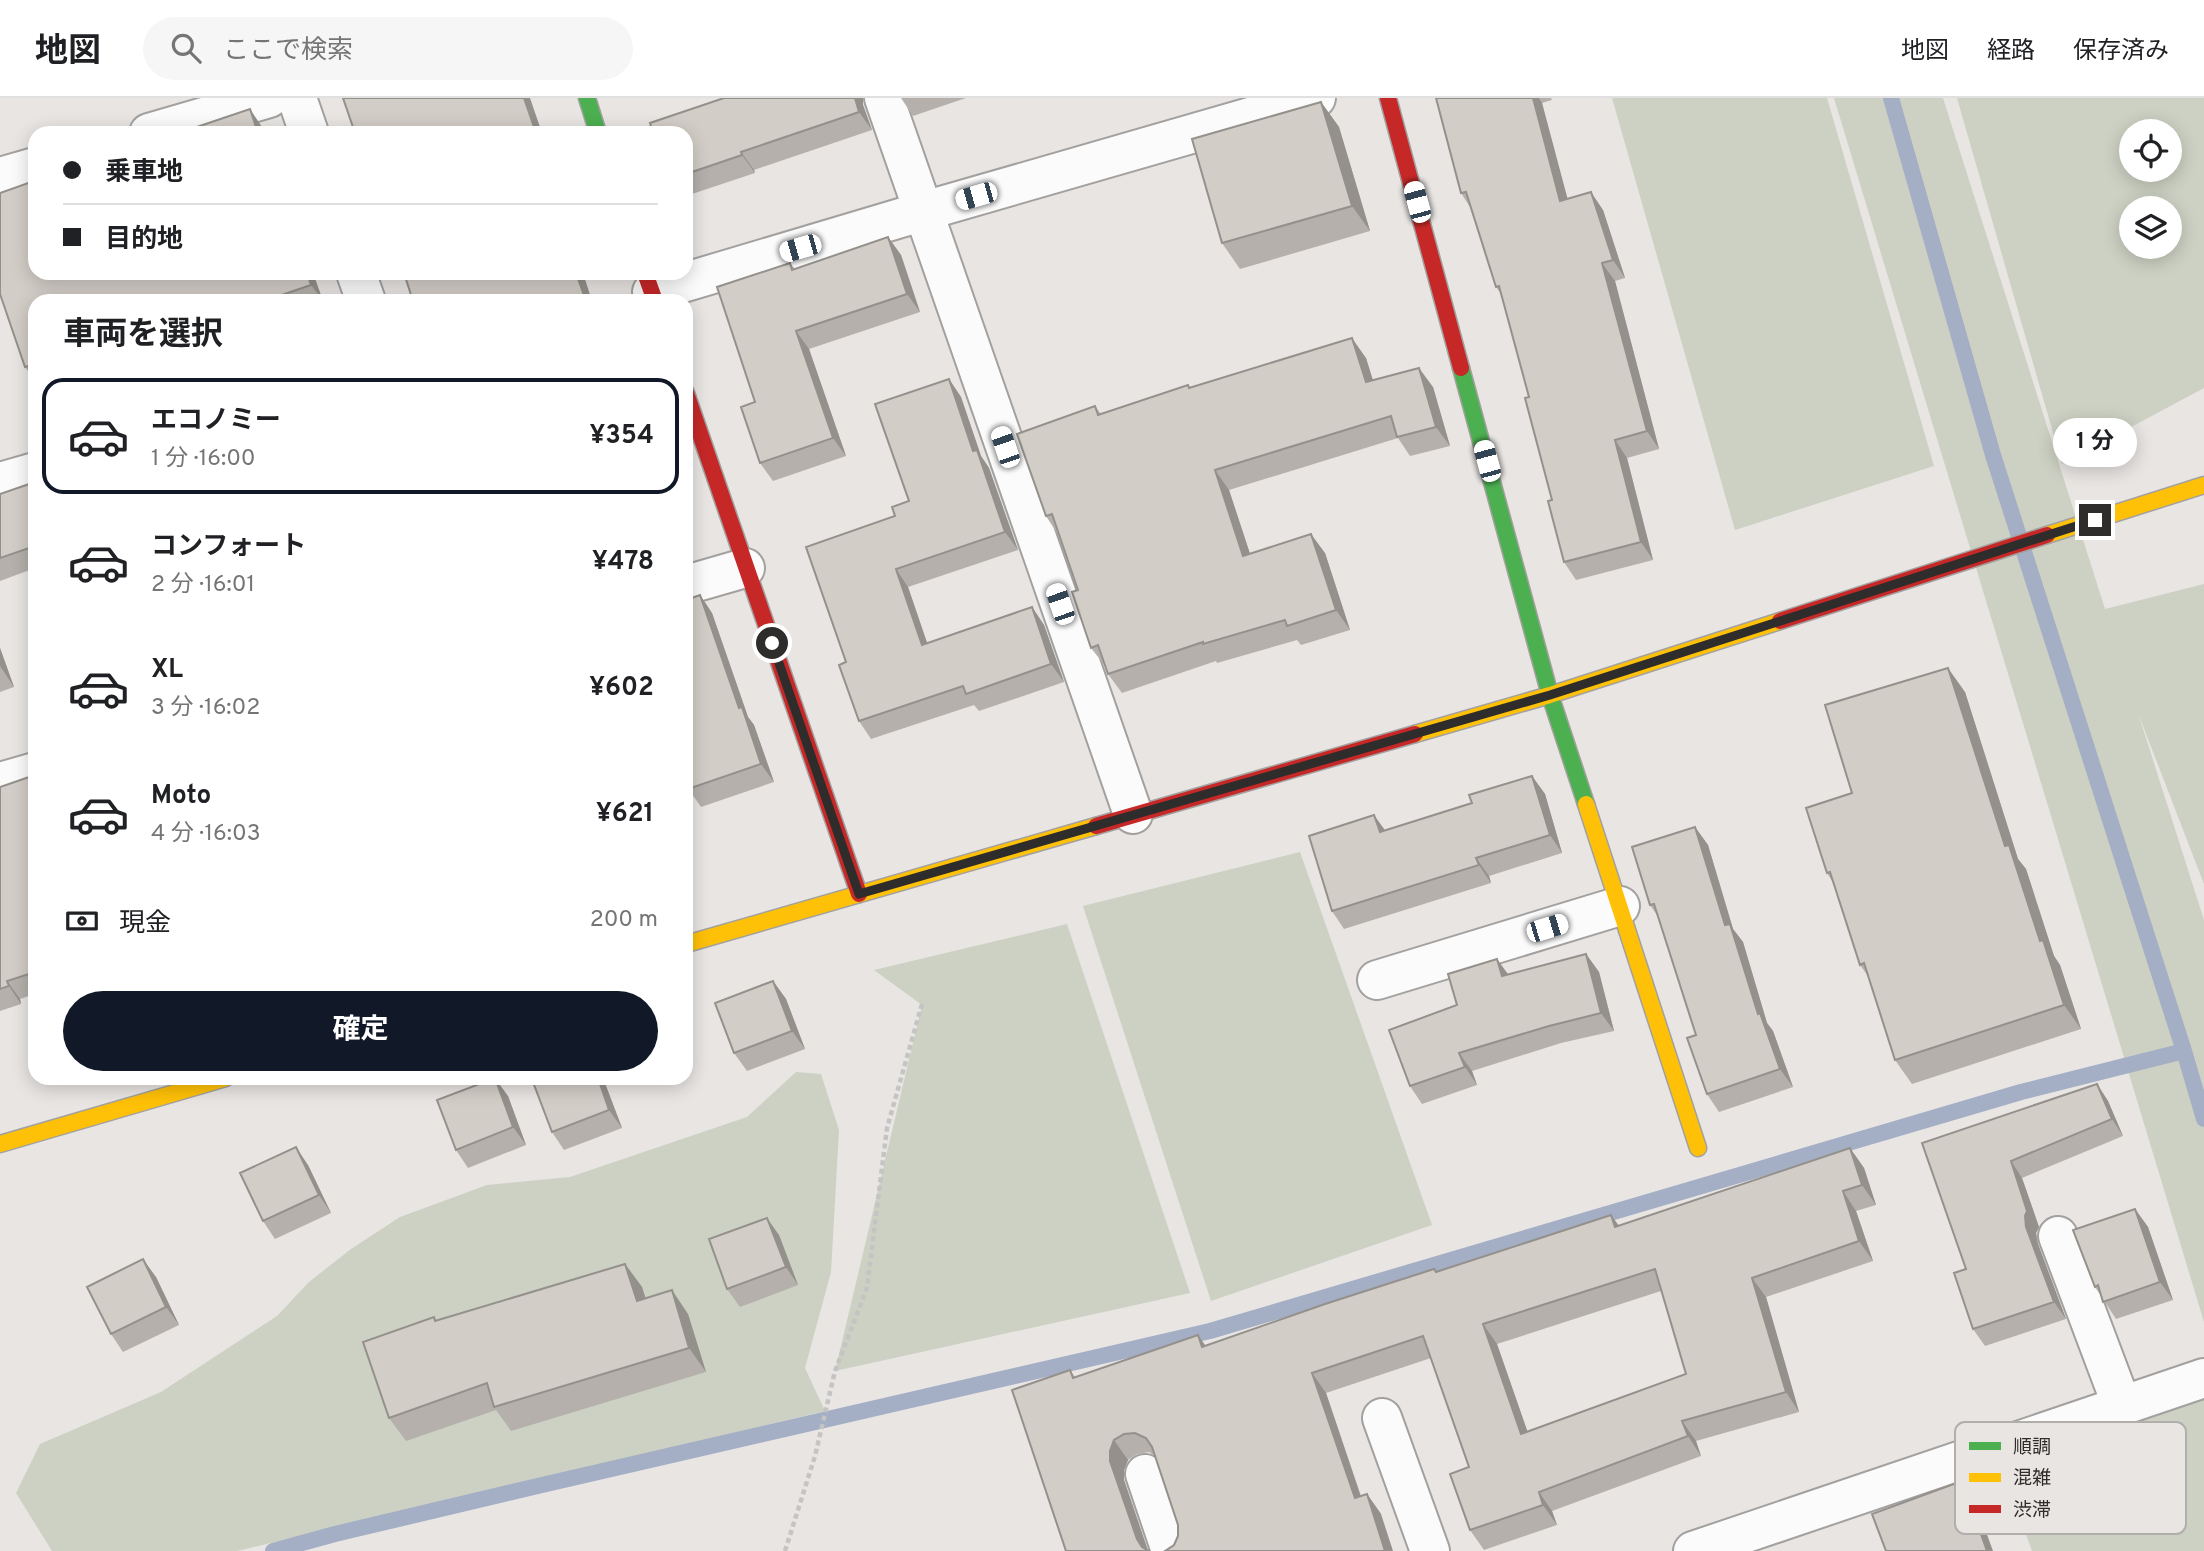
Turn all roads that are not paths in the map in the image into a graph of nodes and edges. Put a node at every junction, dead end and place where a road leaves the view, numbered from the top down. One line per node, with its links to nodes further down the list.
1 (268, 98): 7 (street)
2 (297, 98): 8 (street)
3 (587, 98): 9 (street)
4 (884, 98): 12 (street)
5 (1316, 98): 12 (street)
6 (1388, 98): 22 (street)
7 (173, 126)
8 (307, 126)
9 (596, 126)
10 (28, 168): 11 (street)
11 (0, 177)
12 (924, 211): 13 (street); 25 (street)
13 (693, 277)
14 (682, 280): 15 (street)
15 (651, 289)
16 (693, 414): 20 (street)
17 (28, 474): 18 (street)
18 (0, 482)
19 (2202, 490): 22 (street)
20 (745, 568): 21 (street); 26 (street)
21 (693, 583)
22 (1550, 695): 25 (street); 27 (street)
23 (28, 774): 24 (street)
24 (0, 782)
25 (1133, 814): 26 (street)
26 (859, 894): 28 (street)
27 (1620, 906): 29 (street); 32 (street)
28 (693, 942)
29 (1377, 980)
30 (202, 1085): 31 (street)
31 (0, 1144)
32 (1698, 1147)
33 (2058, 1236): 35 (street)
34 (2204, 1378): 35 (street)
35 (2122, 1406): 37 (street)
36 (1382, 1418): 41 (street)
37 (2075, 1422)
38 (1955, 1462): 42 (street)
39 (1145, 1474): 40 (street)
40 (1171, 1551)
41 (1430, 1551)
42 (1693, 1551)

